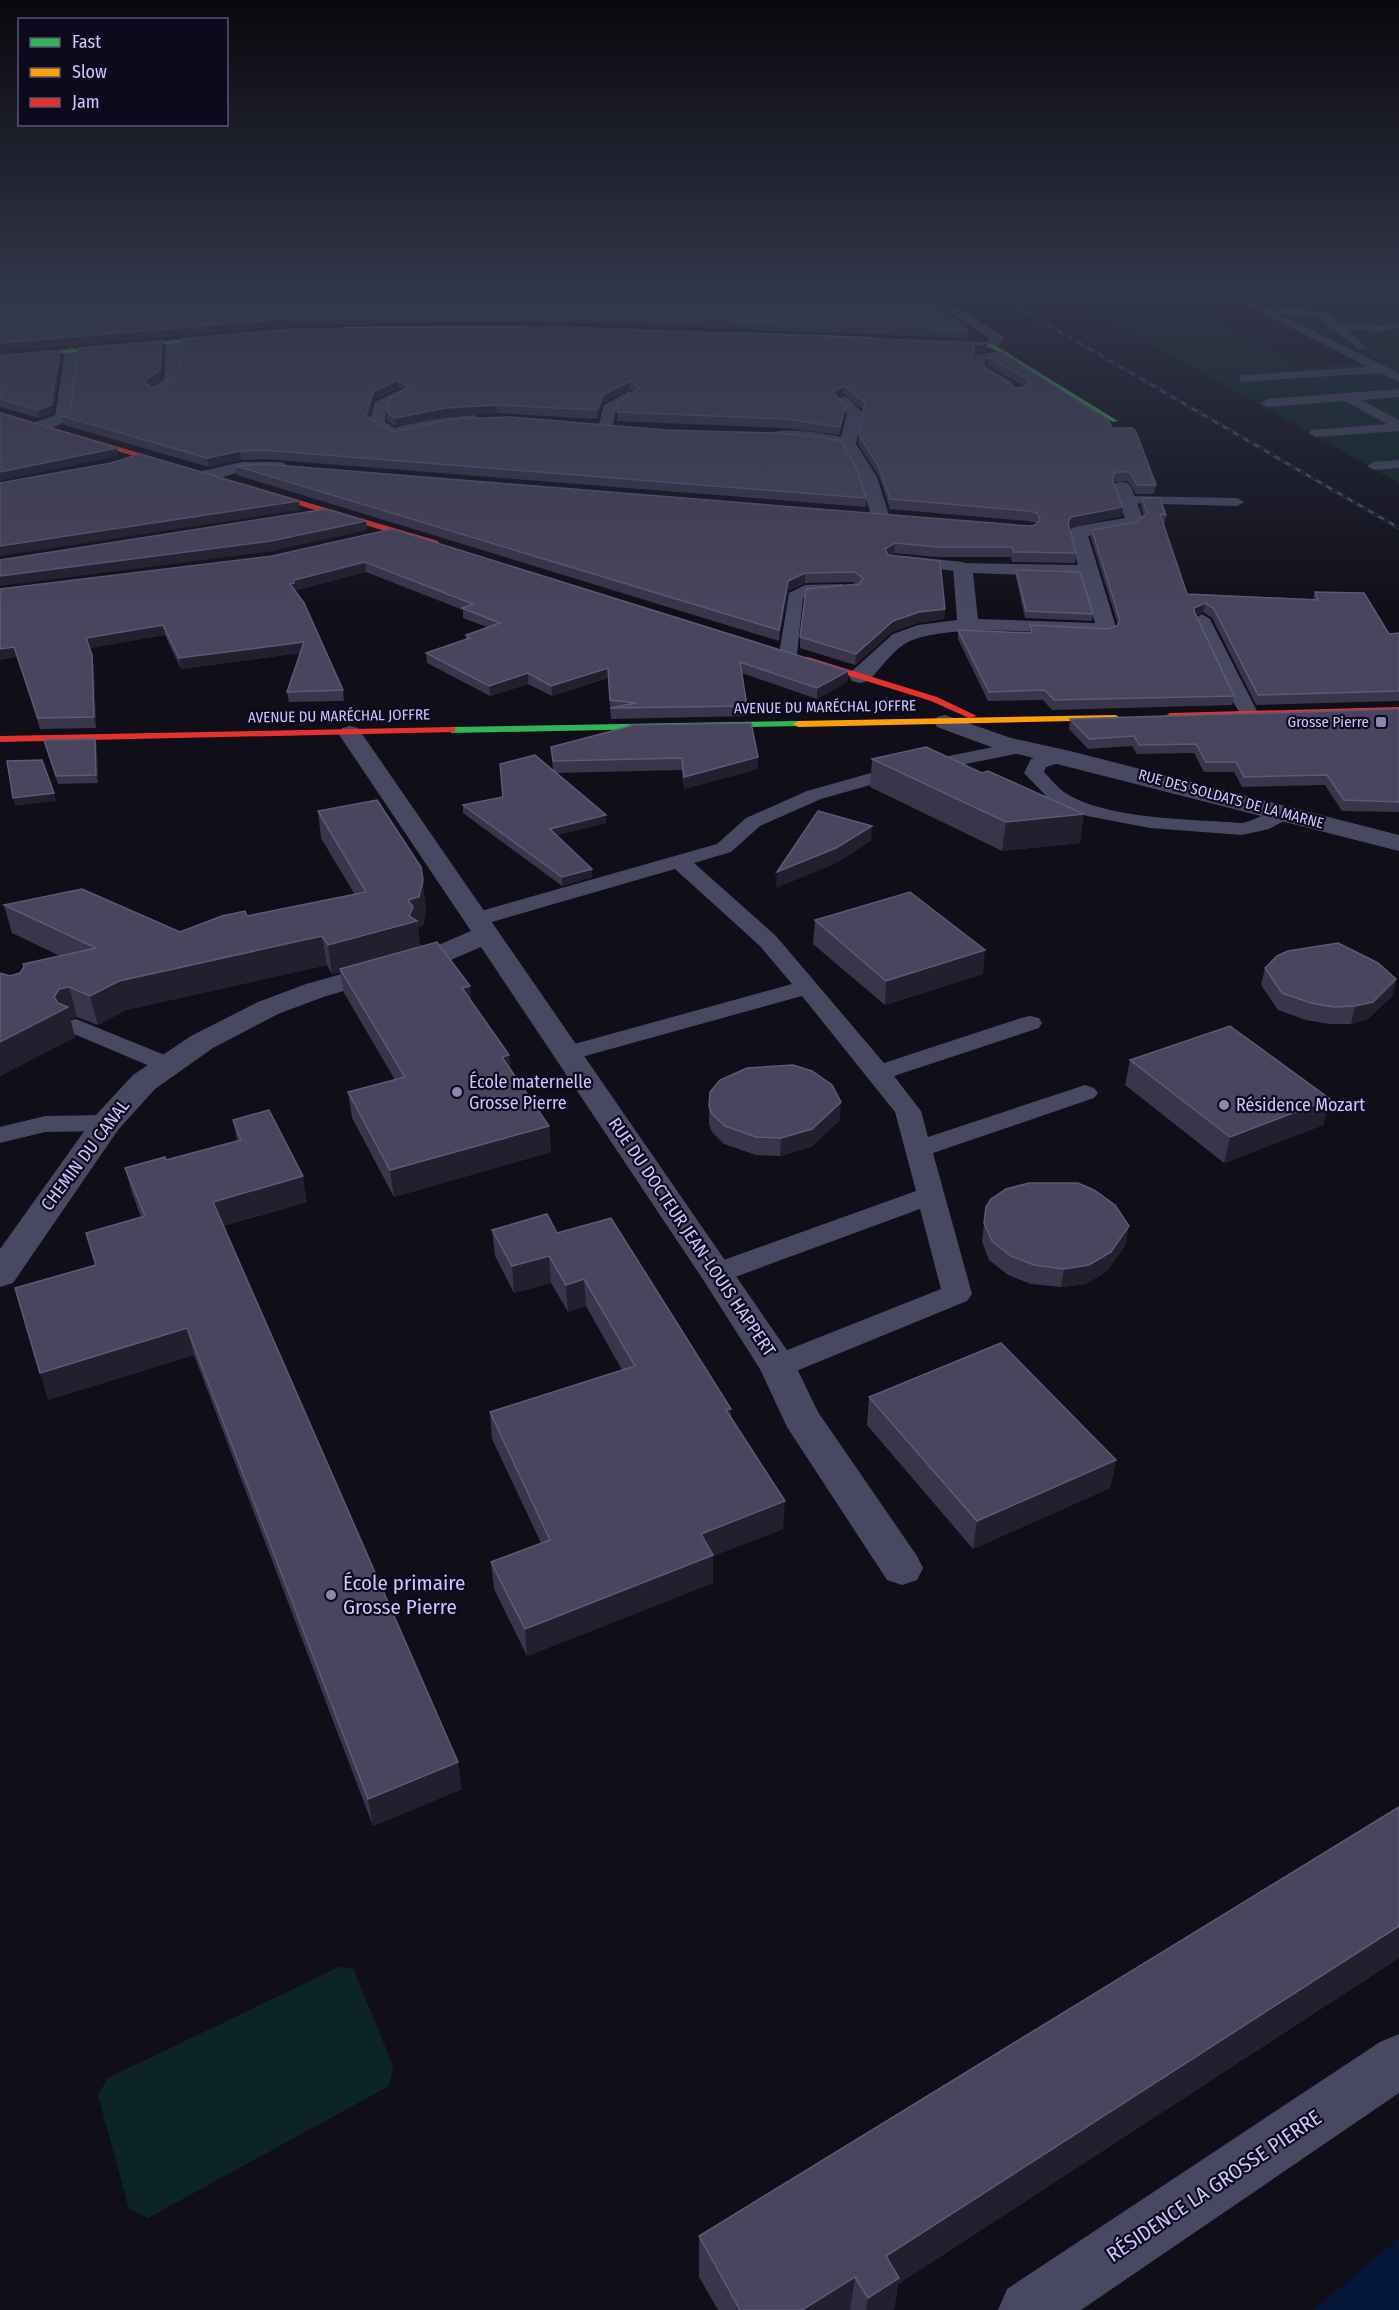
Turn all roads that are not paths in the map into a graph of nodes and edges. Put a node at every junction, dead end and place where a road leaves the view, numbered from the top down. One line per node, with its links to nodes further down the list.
1 (65, 399): 12 (street)
2 (392, 399): 10 (street)
3 (624, 399): 14 (street)
4 (1079, 399): 11 (street)
5 (1318, 399): 8 (lane)
6 (1350, 399): 13 (lane)
7 (843, 401): 17 (street)
8 (1266, 402)
9 (0, 414): 12 (street)
10 (485, 420)
11 (1115, 421)
12 (41, 425): 18 (street)
13 (1399, 426): 15 (lane)
14 (606, 427)
15 (1316, 433)
16 (761, 435): 17 (street)
17 (848, 444): 28 (street)
18 (145, 455): 20 (lane); 23 (street)
19 (1399, 464): 21 (lane)
20 (112, 465)
21 (1374, 466)
22 (297, 468): 23 (street)
23 (208, 475): 26 (street)
24 (1125, 493): 25 (lane); 36 (street)
25 (1237, 502)
26 (332, 511): 29 (lane); 31 (street)
27 (856, 513): 28 (street)
28 (880, 515): 30 (street)
29 (298, 516)
30 (903, 517)
31 (398, 531): 32 (lane); 33 (street)
32 (364, 539)
33 (444, 546)
34 (894, 560): 35 (lane)
35 (963, 567): 36 (street); 39 (street)
36 (1090, 571): 39 (street)
37 (852, 589): 40 (lane)
38 (1202, 619): 43 (lane)
39 (968, 626): 41 (street)
40 (782, 652): 41 (street)
41 (860, 676): 47 (street)
42 (1399, 710): 43 (street)
43 (1250, 713): 44 (street)
44 (1155, 717)
45 (1131, 718): 46 (street, AVENUE DU MARÉCHAL JOFFRE)
46 (1052, 720): 47 (street, AVENUE DU MARÉCHAL JOFFRE); 52 (street)
47 (985, 721): 48 (street, AVENUE DU MARÉCHAL JOFFRE)
48 (945, 722): 49 (street, AVENUE DU MARÉCHAL JOFFRE); 51 (street, RUE DES SOLDATS DE LA MARNE)
49 (350, 733): 50 (street, AVENUE DU MARÉCHAL JOFFRE); 56 (street, RUE DU DOCTEUR JEAN-LOUIS HAPPERT)
50 (0, 739)
51 (1019, 748): 52 (street, RUE DES SOLDATS DE LA MARNE); 55 (lane)
52 (1062, 756): 53 (street, RUE DES SOLDATS DE LA MARNE); 53 (lane)
53 (1284, 813): 54 (street, RUE DES SOLDATS DE LA MARNE)
54 (1399, 843)
55 (679, 861): 56 (lane); 57 (lane)
56 (483, 927): 60 (street, RUE DU DOCTEUR JEAN-LOUIS HAPPERT); 61 (street, CHEMIN DU CANAL)
57 (806, 987): 60 (lane); 62 (lane)
58 (1030, 1023): 62 (lane)
59 (76, 1026): 61 (lane)
60 (569, 1053): 68 (street, RUE DU DOCTEUR JEAN-LOUIS HAPPERT)
61 (168, 1065): 64 (street, CHEMIN DU CANAL)
62 (878, 1073): 66 (lane)
63 (1085, 1094): 66 (lane)
64 (106, 1123): 65 (lane); 69 (street, CHEMIN DU CANAL)
65 (0, 1135)
66 (918, 1149): 67 (lane)
67 (930, 1196): 68 (lane); 70 (lane)
68 (717, 1273): 70 (street, RUE DU DOCTEUR JEAN-LOUIS HAPPERT)
69 (0, 1275)
70 (778, 1366): 71 (street, RUE DU DOCTEUR JEAN-LOUIS HAPPERT)
71 (902, 1568)
72 (1399, 2061): 73 (street, RÉSIDENCE LA GROSSE PIERRE)
73 (1028, 2310)

